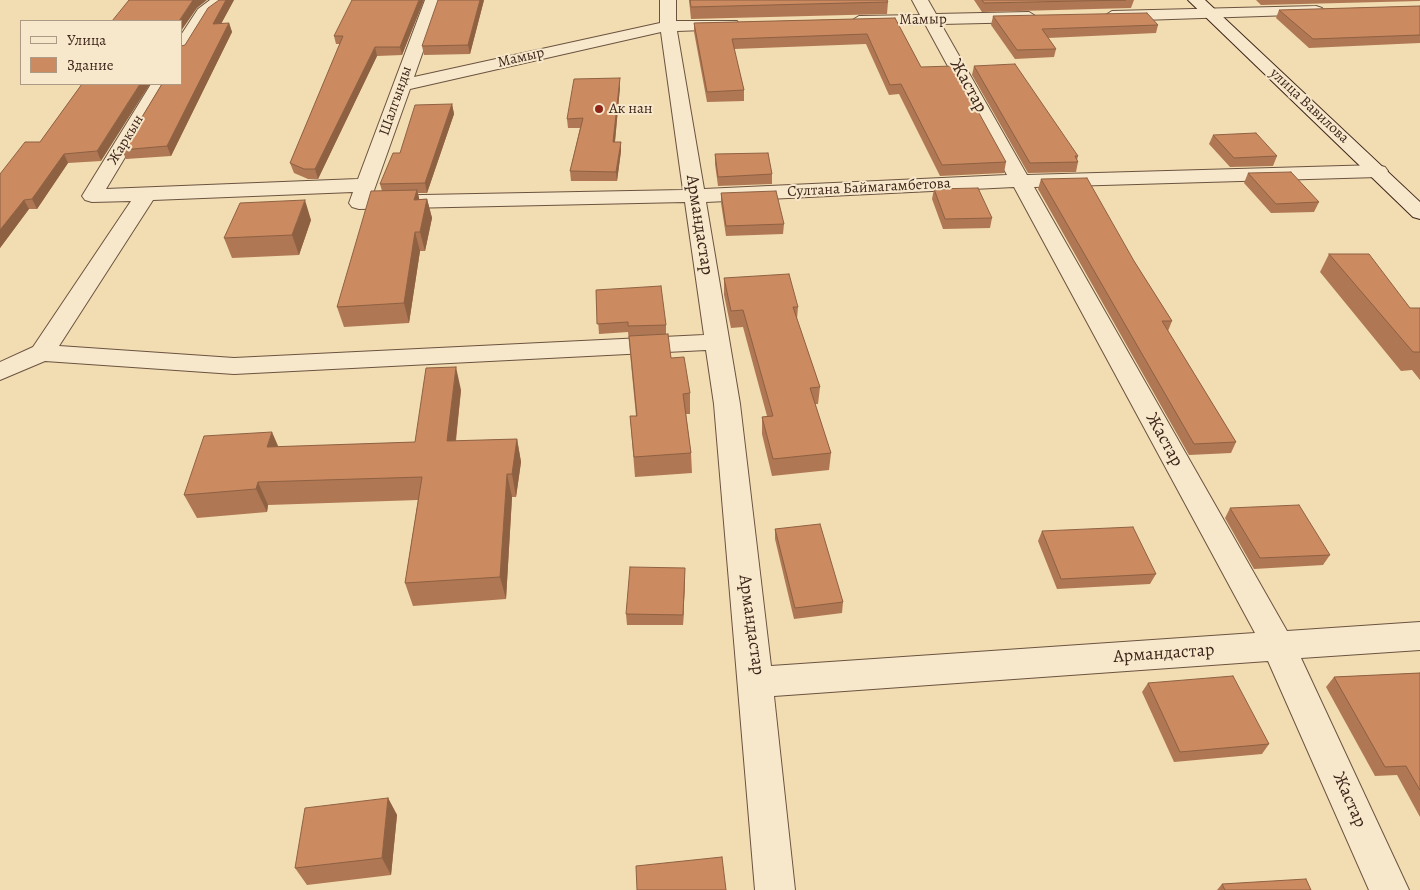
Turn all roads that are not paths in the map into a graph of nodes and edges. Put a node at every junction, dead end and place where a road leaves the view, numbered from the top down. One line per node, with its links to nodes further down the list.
1 (221, 0): 12 (street)
2 (433, 0): 14 (street, Шалгынды)
3 (1196, 0): 7 (street, улица Вавилова)
4 (926, 10): 9 (street, Мамыр); 10 (street, Мамыр); 16 (street, Жастар)
5 (1330, 10): 7 (street)
6 (668, 13): 11 (street, Мамыр); 14 (street, Мамыр); 20 (street, Армандастар)
7 (1210, 13): 8 (street); 15 (street, улица Вавилова)
8 (1100, 16)
9 (1041, 17)
10 (843, 22)
11 (746, 24)
12 (182, 47)
13 (159, 85): 19 (street, Жаркын)
14 (402, 85): 18 (street, Шалгынды)
15 (1378, 171): 16 (street, Султана Баймагамбетова); 21 (street, улица Вавилова)
16 (1020, 181): 20 (street, Султана Баймагамбетова); 26 (street, Жастар)
17 (146, 194): 18 (street, Султана Баймагамбетова); 19 (street, Султана Баймагамбетова); 23 (street)
18 (363, 194): 20 (street, Султана Баймагамбетова)
19 (92, 196)
20 (694, 196): 22 (street, Армандастар)
21 (1420, 213)
22 (717, 342): 23 (street); 27 (street, Армандастар)
23 (42, 353): 24 (street)
24 (0, 372)
25 (1420, 636): 26 (street, Армандастар)
26 (1279, 646): 27 (street, Армандастар); 29 (street, Жастар)
27 (756, 682): 28 (street)
28 (776, 890)
29 (1389, 890)

